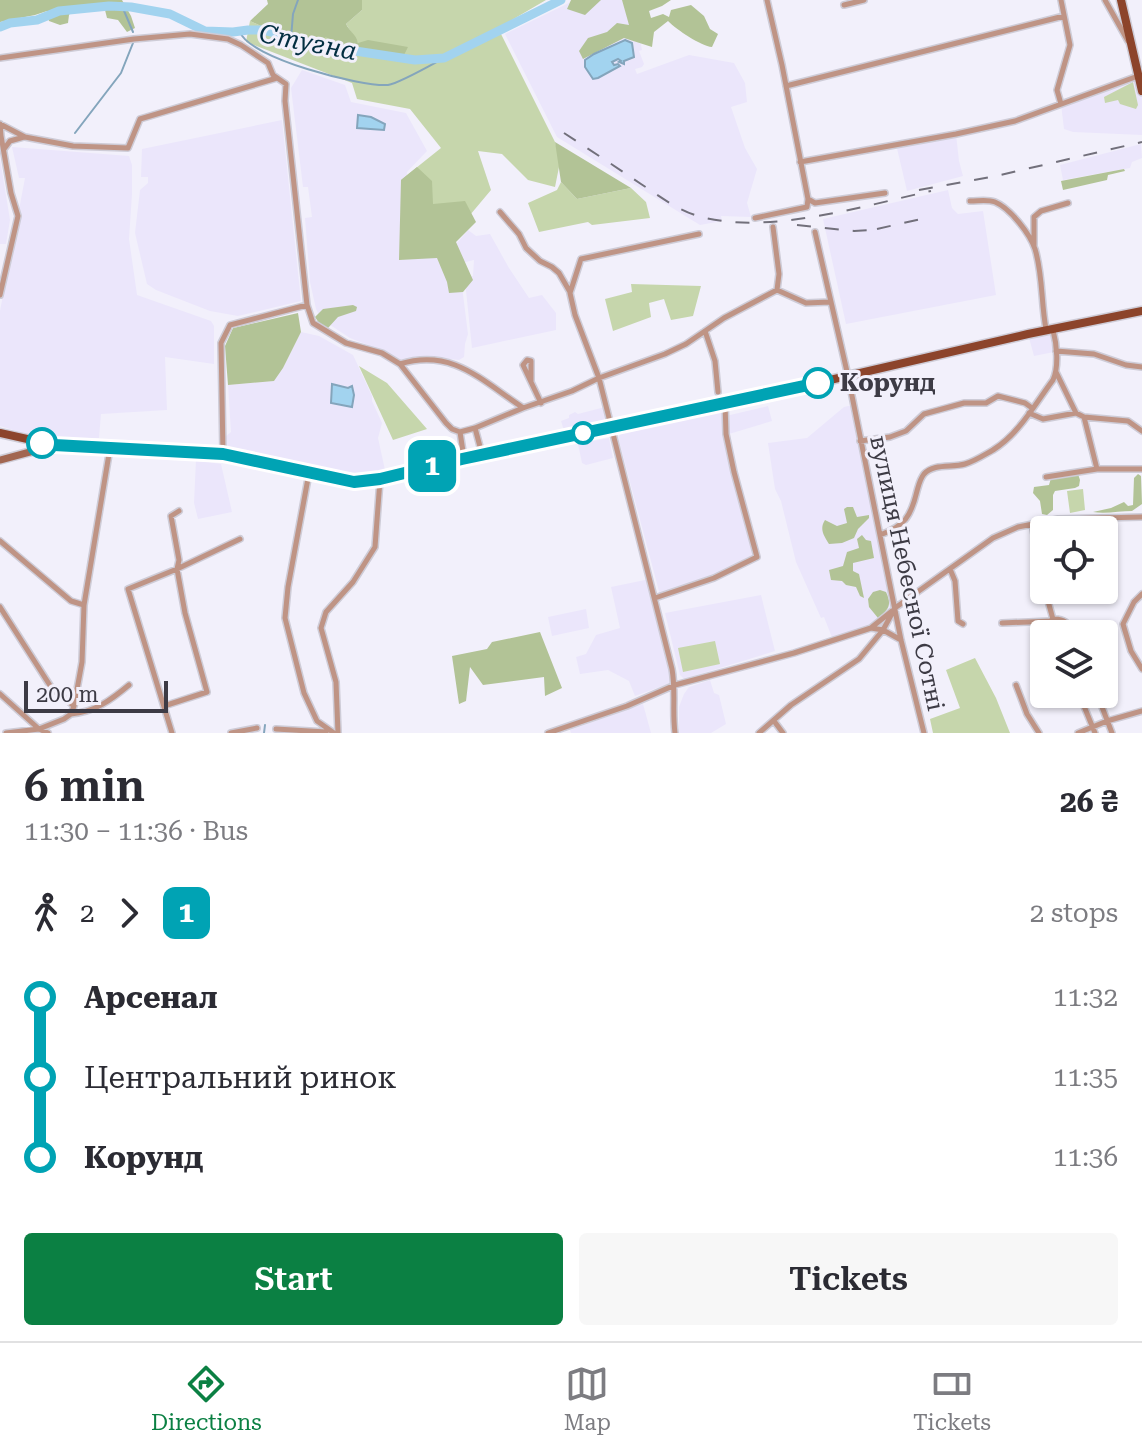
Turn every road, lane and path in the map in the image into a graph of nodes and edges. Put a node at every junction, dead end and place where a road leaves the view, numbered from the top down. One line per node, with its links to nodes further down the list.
1 (767, 0): 12 (street)
2 (864, 0): 6 (street)
3 (1061, 0): 7 (street)
4 (1105, 0): 8 (street)
5 (1121, 0): 8 (main road)
6 (844, 5)
7 (1064, 16): 12 (street); 14 (street)
8 (1132, 49): 10 (main road)
9 (0, 58): 11 (street)
10 (1138, 76): 13 (main road); 14 (street)
11 (278, 78): 16 (street); 33 (street)
12 (786, 86): 18 (street)
13 (1142, 91)
14 (1061, 104): 18 (street)
15 (0, 124): 16 (street); 17 (street)
16 (25, 137): 17 (street)
17 (4, 149): 31 (street)
18 (800, 162): 20 (street)
19 (885, 193): 20 (street)
20 (808, 199): 24 (street)
21 (970, 201): 28 (street)
22 (1068, 203): 28 (street)
23 (500, 212): 30 (street)
24 (755, 218)
25 (773, 227): 29 (street)
26 (815, 232): 32 (street, вулиця Небесної Сотні)
27 (699, 234): 30 (street)
28 (1034, 247): 35 (street)
29 (777, 290): 32 (street); 36 (street)
30 (570, 293): 42 (street)
31 (0, 295)
32 (830, 302): 41 (street, вулиця Небесної Сотні)
33 (307, 305): 38 (street); 59 (street)
34 (1142, 311): 35 (main road)
35 (1050, 330): 37 (street); 41 (main road)
36 (705, 331): 42 (street); 44 (street)
37 (1056, 351): 39 (street); 40 (street)
38 (400, 364): 47 (street); 54 (street)
39 (1142, 367)
40 (1056, 372): 48 (street); 49 (street)
41 (848, 376): 46 (main road); 56 (street, вулиця Небесної Сотні)
42 (599, 378): 45 (street); 52 (street)
43 (531, 382): 45 (street)
44 (718, 392)
45 (541, 403): 47 (street)
46 (725, 403): 52 (main road); 78 (street)
47 (523, 408): 51 (street)
48 (1030, 411): 49 (street); 56 (street); 72 (street)
49 (1076, 413): 50 (street)
50 (1084, 417): 53 (street); 63 (street)
51 (475, 428): 54 (street); 60 (street)
52 (610, 428): 60 (main road); 78 (street)
53 (1142, 431)
54 (460, 432): 61 (street)
55 (0, 433): 57 (main road)
56 (860, 441): 72 (street, вулиця Небесної Сотні)
57 (54, 445): 58 (main road); 62 (street)
58 (110, 448): 59 (main road); 80 (street)
59 (223, 454): 65 (main road)
60 (483, 455): 61 (main road)
61 (464, 458): 67 (main road)
62 (0, 460)
63 (1097, 469): 64 (street); 66 (street)
64 (1142, 469)
65 (309, 473): 67 (main road); 112 (street)
66 (1046, 477)
67 (380, 479): 112 (street)
68 (179, 511): 75 (street)
69 (1142, 517): 70 (street)
70 (1118, 518)
71 (1030, 524): 76 (street)
72 (880, 535): 82 (street, вулиця Небесної Сотні)
73 (240, 539): 75 (street)
74 (0, 541): 80 (street)
75 (177, 569): 97 (street); 97 (street)
76 (950, 569): 82 (street); 87 (street)
77 (1142, 594): 91 (street)
78 (655, 598): 93 (street)
79 (1048, 604): 83 (street)
80 (84, 605): 96 (street)
81 (0, 607): 96 (street)
82 (895, 608): 88 (street); 89 (street); 90 (street, вулиця Небесної Сотні)
83 (1052, 620): 84 (street)
84 (1064, 620)
85 (1030, 621): 86 (street)
86 (1002, 623)
87 (963, 624)
88 (871, 628): 89 (street); 93 (street)
89 (883, 630): 90 (street); 102 (street)
90 (901, 640): 117 (street, вулиця Небесної Сотні)
91 (1142, 669)
92 (129, 685): 101 (street)
93 (675, 685): 113 (street); 114 (street)
94 (1016, 685): 118 (street)
95 (0, 694): 105 (street)
96 (74, 706): 101 (street)
97 (164, 706): 110 (street)
98 (1084, 708): 107 (street)
99 (1102, 708): 103 (street)
100 (1142, 711): 103 (street)
101 (71, 714): 105 (street)
102 (774, 721): 115 (street); 116 (street)
103 (1107, 721): 107 (street); 120 (street)
104 (257, 728): 111 (street)
105 (39, 729): 108 (street); 109 (street)
106 (276, 729): 112 (street)
107 (1093, 730): 119 (street)
108 (6, 733)
109 (48, 733)
110 (172, 733)
111 (231, 733)
112 (334, 733)
113 (548, 733)
114 (675, 733)
115 (759, 733)
116 (783, 733)
117 (924, 733)
118 (1039, 733)
119 (1078, 733)
120 (1112, 733)

